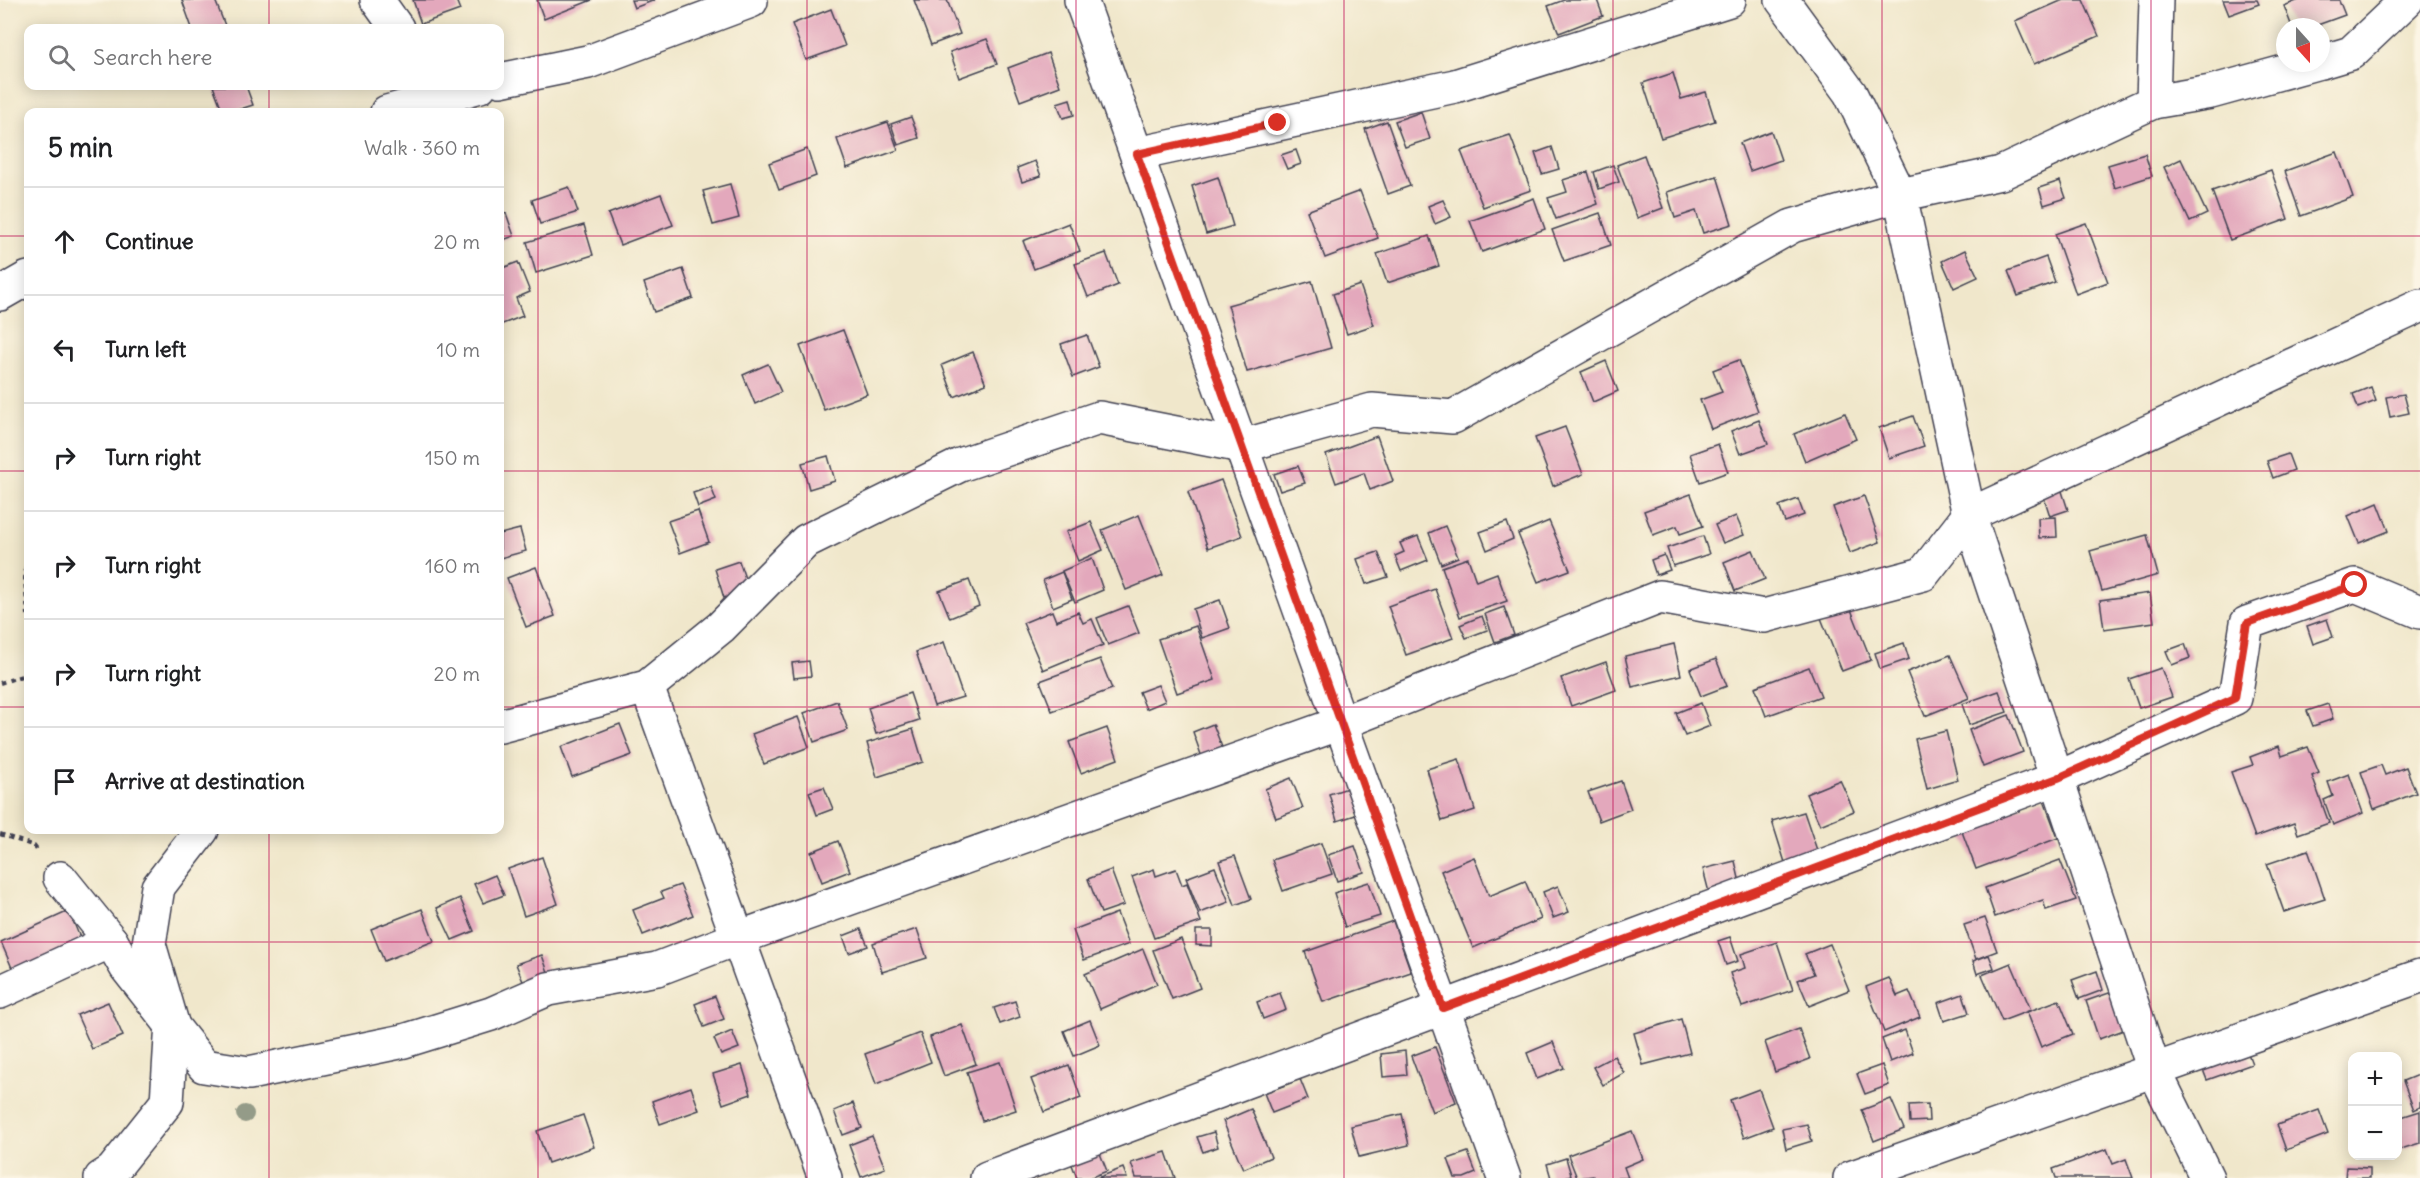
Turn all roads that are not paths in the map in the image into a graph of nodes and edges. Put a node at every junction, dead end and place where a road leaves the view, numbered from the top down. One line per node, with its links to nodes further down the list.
1 (377, 0): 8 (street)
2 (1081, 0): 15 (street)
3 (1729, 0): 15 (street)
4 (1782, 0): 16 (street)
5 (2156, 0): 13 (street)
6 (2407, 0): 9 (street)
7 (751, 1): 11 (street)
8 (394, 24)
9 (2330, 59)
10 (2283, 72): 13 (street)
11 (504, 78)
12 (460, 90): 14 (street)
13 (2153, 102): 16 (street)
14 (400, 108)
15 (1137, 154): 20 (street)
16 (1899, 195): 20 (street); 21 (street)
17 (24, 280): 18 (street)
18 (0, 294)
19 (2420, 306): 21 (street)
20 (1242, 447): 23 (street); 24 (street)
21 (1969, 515): 24 (street); 26 (street)
22 (2420, 612): 26 (street)
23 (647, 687): 25 (street); 29 (street)
24 (1341, 723): 29 (street); 33 (street)
25 (504, 725)
26 (2058, 778): 33 (street); 35 (street)
27 (199, 834): 34 (street)
28 (60, 878): 30 (street)
29 (738, 938): 34 (street); 37 (street)
30 (111, 941): 32 (street); 34 (street)
31 (2420, 976): 35 (street)
32 (0, 992)
33 (1443, 1008): 38 (street); 39 (street)
34 (172, 1023): 36 (street)
35 (2154, 1070): 40 (street); 41 (street)
36 (101, 1178)
37 (825, 1178)
38 (987, 1178)
39 (1504, 1178)
40 (1850, 1178)
41 (2206, 1178)

